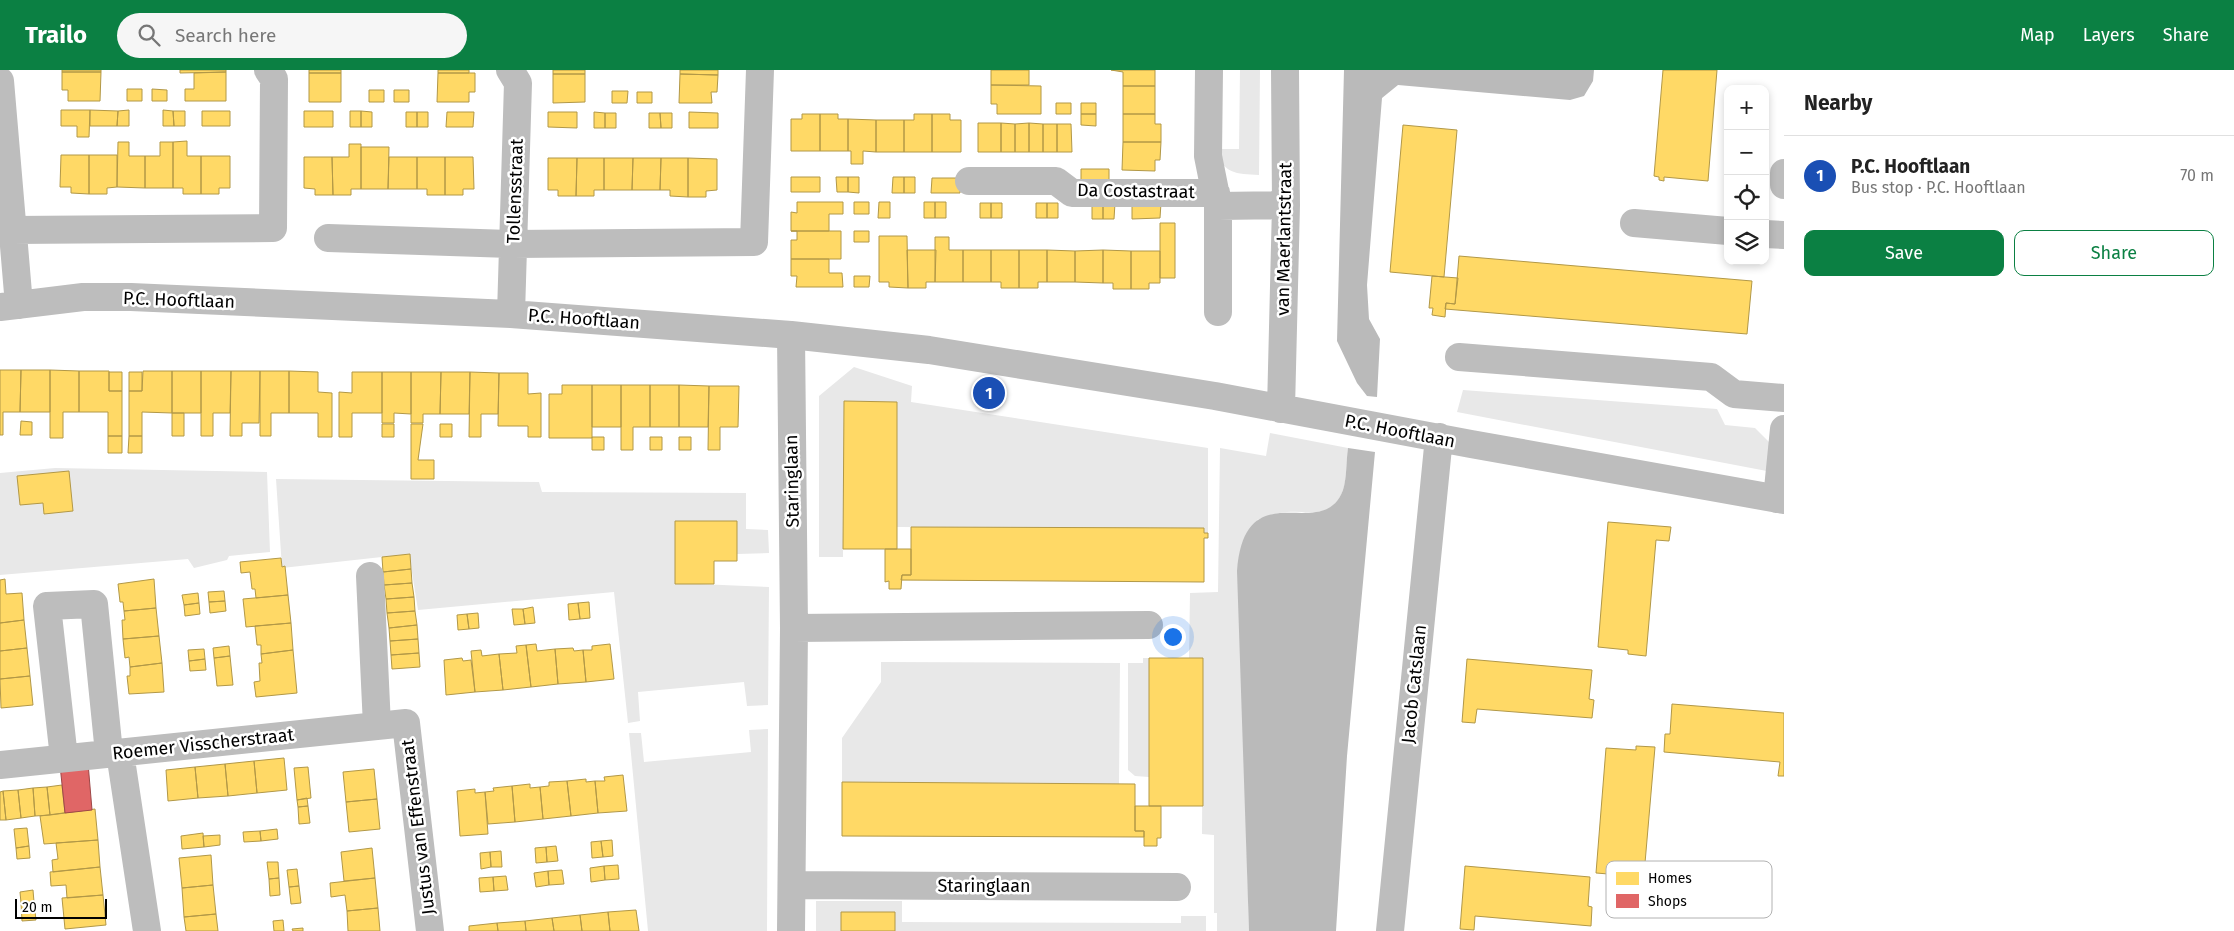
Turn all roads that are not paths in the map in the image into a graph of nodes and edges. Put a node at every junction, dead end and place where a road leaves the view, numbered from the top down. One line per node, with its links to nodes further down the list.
1 (268, 70): 13 (street)
2 (510, 70): 18 (street, Tollensstraat)
3 (760, 70): 18 (street)
4 (1209, 70): 10 (street, Da Costastraat)
5 (1285, 70): 11 (street, van Maerlantstraat)
6 (0, 81): 13 (street)
7 (1784, 173): 9 (street)
8 (969, 181): 10 (street, Da Costastraat)
9 (1784, 185)
10 (1217, 199): 11 (street, Da Costastraat); 20 (street, Da Costastraat)
11 (1286, 205): 25 (street, van Maerlantstraat)
12 (1634, 223): 14 (street)
13 (12, 230): 19 (street)
14 (1724, 230)
15 (1769, 234): 16 (street)
16 (1784, 235)
17 (328, 238): 18 (street)
18 (513, 244): 21 (street, Tollensstraat)
19 (10, 306): 21 (street, P.C. Hooftlaan)
20 (1218, 312)
21 (511, 314): 22 (street, P.C. Hooftlaan)
22 (791, 335): 25 (street, P.C. Hooftlaan); 31 (street, Staringlaan)
23 (1459, 357): 24 (street)
24 (1784, 398)
25 (1281, 409): 27 (street, P.C. Hooftlaan)
26 (1784, 428): 28 (street)
27 (1439, 437): 28 (street, P.C. Hooftlaan); 42 (street, Jacob Catslaan)
28 (1781, 499)
29 (370, 576): 33 (street)
30 (1149, 625): 31 (street)
31 (794, 628): 37 (street, Staringlaan)
32 (406, 724): 33 (street, Roemer Visscherstraat); 40 (street, Justus van Effenstraat)
33 (377, 726): 34 (street, Roemer Visscherstraat)
34 (115, 753): 35 (street, Roemer Visscherstraat); 35 (street); 39 (street)
35 (64, 758): 36 (street, Roemer Visscherstraat)
36 (0, 765)
37 (792, 885): 38 (street, Staringlaan); 41 (street, Staringlaan)
38 (1177, 887)
39 (147, 931)
40 (430, 931)
41 (792, 931)
42 (1390, 931)

